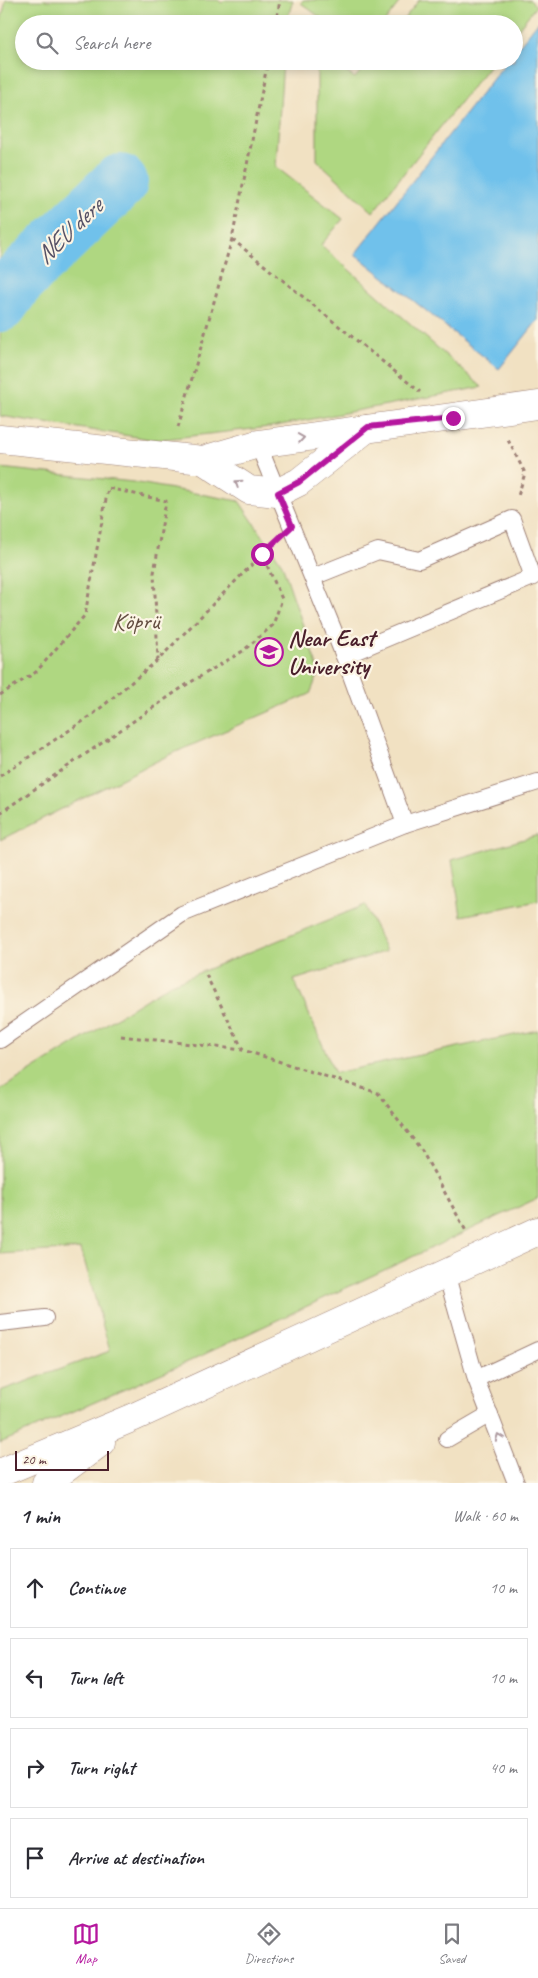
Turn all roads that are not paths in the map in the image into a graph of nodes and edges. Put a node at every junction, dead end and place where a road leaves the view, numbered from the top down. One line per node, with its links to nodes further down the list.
1 (538, 405): 2 (street)
2 (368, 427): 4 (street, one-way to 2); 6 (street)
3 (0, 439): 5 (street)
4 (258, 444): 5 (street); 6 (lane)
5 (202, 460): 6 (street, one-way to 5)
6 (278, 493): 7 (lane)
7 (313, 577): 8 (lane); 8 (lane)
8 (344, 656): 10 (lane)
9 (538, 782): 10 (lane)
10 (405, 824): 11 (lane)
11 (0, 1040)
12 (538, 1231): 13 (street)
13 (446, 1273): 17 (lane); 19 (street)
14 (45, 1318): 15 (lane)
15 (0, 1323)
16 (538, 1350): 17 (lane)
17 (476, 1378): 18 (lane)
18 (490, 1414): 20 (lane); 23 (lane, one-way to 18)
19 (134, 1417): 21 (street); 22 (street)
20 (447, 1440)
21 (0, 1474)
22 (46, 1483)
23 (516, 1483)

